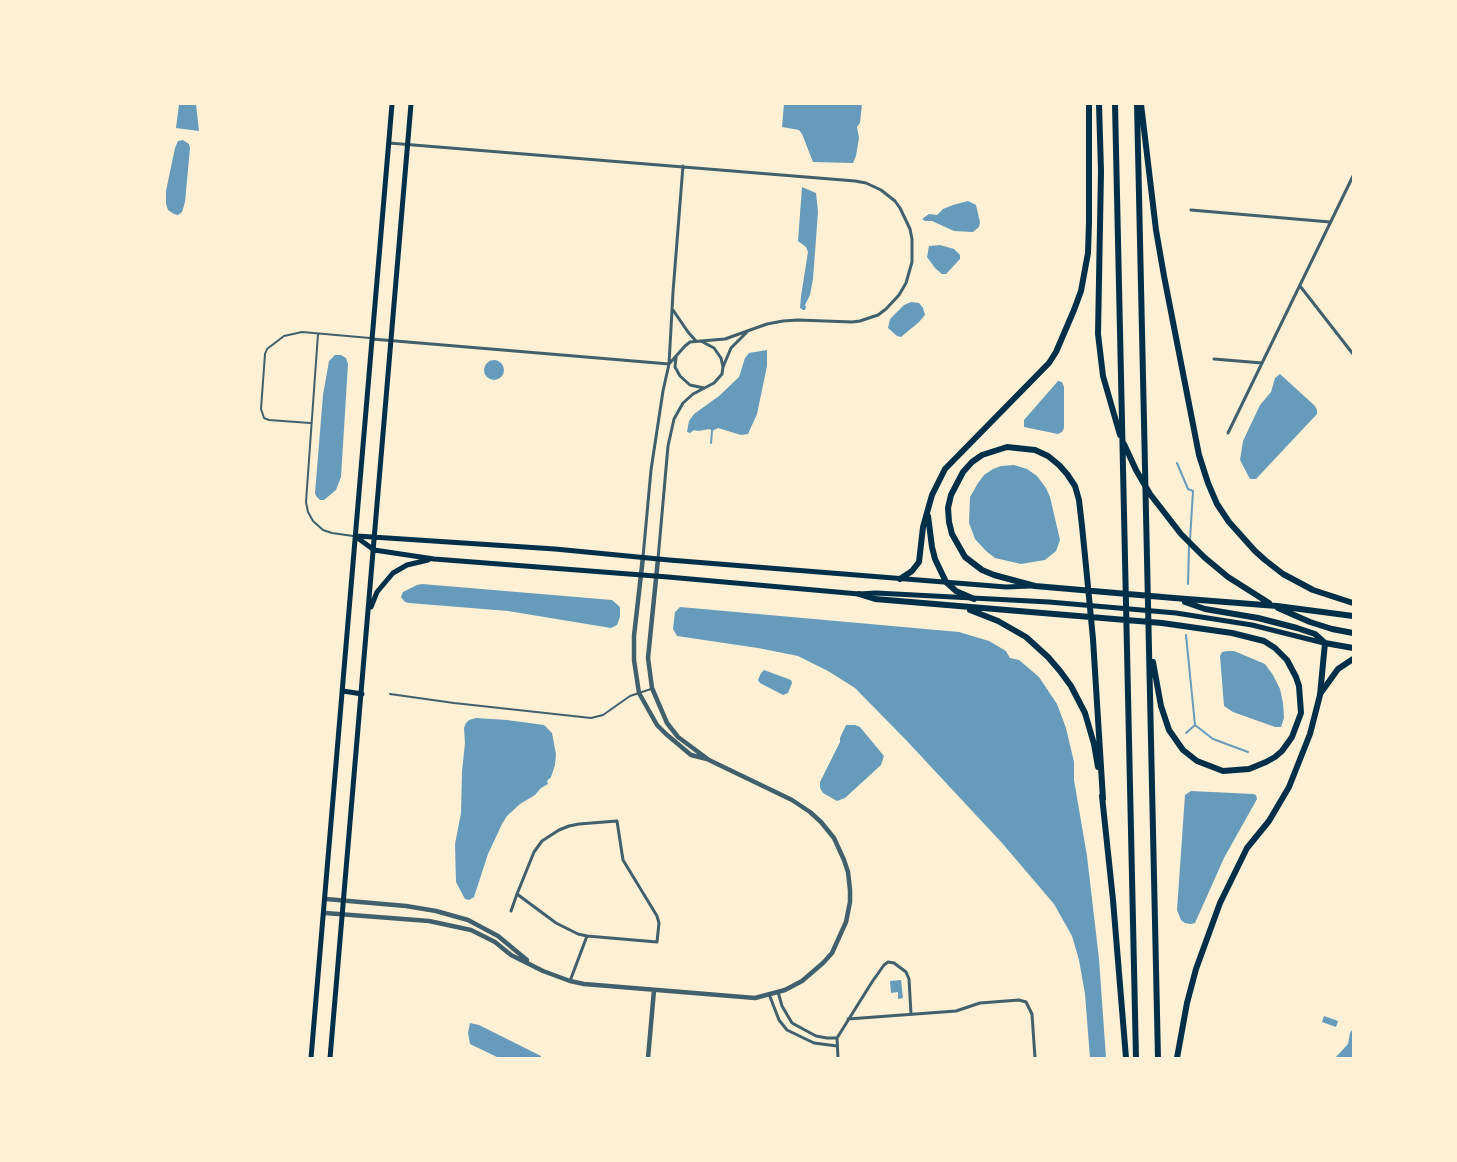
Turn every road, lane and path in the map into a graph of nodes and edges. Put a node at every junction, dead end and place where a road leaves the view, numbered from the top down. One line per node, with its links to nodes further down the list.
1 (392, 104): 7 (main road)
2 (411, 104): 8 (main road)
3 (1088, 104): 30 (highway)
4 (1099, 104): 50 (highway)
5 (1114, 104): 84 (highway)
6 (1139, 104): 45 (highway); 49 (highway)
7 (389, 143): 8 (street); 17 (main road)
8 (408, 144): 9 (street); 18 (main road)
9 (683, 166): 14 (street); 15 (street)
10 (1353, 176): 12 (street)
11 (1191, 210): 12 (street)
12 (1330, 222): 13 (street)
13 (1300, 286): 21 (street); 24 (street)
14 (673, 309): 19 (street); 25 (street)
15 (747, 332): 20 (street); 26 (street)
16 (318, 334): 17 (lane); 28 (lane); 28 (lane)
17 (372, 339): 18 (street); 31 (main road)
18 (391, 341): 25 (street); 32 (main road)
19 (696, 341): 20 (street); 22 (street)
20 (701, 341): 26 (street)
21 (1353, 354)
22 (676, 356): 25 (street); 27 (street)
23 (1214, 359): 24 (street)
24 (1262, 363): 29 (street)
25 (669, 364): 34 (street)
26 (723, 367): 27 (street)
27 (704, 388): 36 (street)
28 (311, 423): 31 (lane)
29 (1228, 433)
30 (928, 512): 39 (highway); 40 (highway)
31 (355, 536): 32 (main road); 33 (main road); 55 (main road)
32 (375, 536): 33 (main road); 34 (main road)
33 (374, 550): 35 (main road); 47 (main road)
34 (643, 557): 36 (main road); 37 (street)
35 (434, 559): 37 (main road); 47 (main road)
36 (658, 559): 38 (street); 39 (main road)
37 (640, 575): 38 (main road); 56 (street)
38 (656, 576): 42 (main road); 54 (street)
39 (900, 579): 40 (main road)
40 (946, 582): 41 (main road); 44 (highway)
41 (1034, 586): 43 (highway); 61 (highway)
42 (859, 594): 44 (main road); 46 (highway)
43 (1174, 598): 48 (highway); 51 (highway)
44 (974, 599): 51 (main road)
45 (1353, 603)
46 (957, 606): 49 (highway); 61 (highway)
47 (368, 613): 57 (main road)
48 (1353, 616)
49 (1149, 631): 85 (highway)
50 (1353, 634)
51 (1325, 643): 52 (highway); 59 (highway)
52 (1353, 648)
53 (1353, 659): 59 (highway)
54 (652, 688): 56 (lane); 60 (street)
55 (343, 692): 57 (main road); 63 (main road)
56 (639, 693): 58 (lane); 60 (street)
57 (362, 694): 64 (main road)
58 (390, 694)
59 (1320, 695): 86 (highway)
60 (709, 760): 72 (street)
61 (1103, 799): 83 (highway)
62 (517, 894): 65 (street); 68 (street); 68 (street)
63 (326, 898): 64 (street); 66 (main road)
64 (345, 900): 67 (main road); 69 (street)
65 (511, 911)
66 (325, 913): 67 (street); 78 (main road)
67 (344, 914): 69 (street); 79 (main road)
68 (587, 936): 70 (street)
69 (531, 965): 70 (street)
70 (570, 982): 71 (street)
71 (654, 990): 73 (street); 80 (street)
72 (778, 992): 73 (street); 76 (street)
73 (769, 994): 77 (street)
74 (911, 1014): 75 (street); 75 (street); 82 (street)
75 (848, 1019): 76 (street)
76 (837, 1038): 77 (street)
77 (836, 1046): 81 (street)
78 (311, 1058)
79 (330, 1058)
80 (648, 1058)
81 (838, 1058)
82 (1035, 1058)
83 (1126, 1058)
84 (1136, 1058)
85 (1158, 1058)
86 (1178, 1058)

